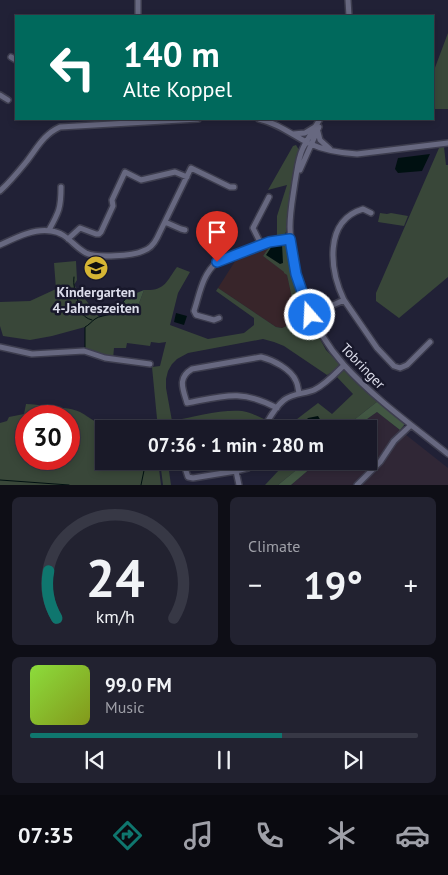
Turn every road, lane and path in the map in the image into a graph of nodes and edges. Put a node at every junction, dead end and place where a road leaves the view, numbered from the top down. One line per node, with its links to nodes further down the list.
1 (138, 0): 3 (street)
2 (348, 0): 4 (street)
3 (138, 15)
4 (349, 15)
5 (0, 95): 6 (street)
6 (8, 100)
7 (145, 120): 17 (street)
8 (266, 120): 10 (street)
9 (319, 122): 10 (street); 11 (street, Tobringer); 13 (street)
10 (292, 134): 11 (street)
11 (309, 143): 13 (street); 24 (street, Tobringer)
12 (448, 143): 13 (street)
13 (332, 151)
14 (187, 177): 16 (street); 20 (street); 23 (street)
15 (61, 187): 21 (street)
16 (234, 187)
17 (0, 191)
18 (269, 197): 25 (street)
19 (371, 213): 27 (street)
20 (165, 222): 22 (street); 23 (street)
21 (49, 230): 23 (street); 26 (street)
22 (185, 230)
23 (68, 239)
24 (290, 239): 25 (street); 28 (street, Tobringer)
25 (261, 244): 29 (street)
26 (0, 245)
27 (344, 300): 28 (street); 30 (street)
28 (310, 315): 33 (street, Tobringer)
29 (219, 318)
30 (430, 342)
31 (0, 347): 32 (street)
32 (150, 364)
33 (344, 365): 34 (street); 37 (street, Tobringer)
34 (299, 393): 35 (street); 35 (street)
35 (277, 408): 36 (street)
36 (269, 420)
37 (411, 425): 38 (street, Tobringer); 43 (street)
38 (448, 454)
39 (186, 470): 41 (street)
40 (240, 470): 41 (street)
41 (236, 471): 42 (street)
42 (239, 485)
43 (357, 485)

